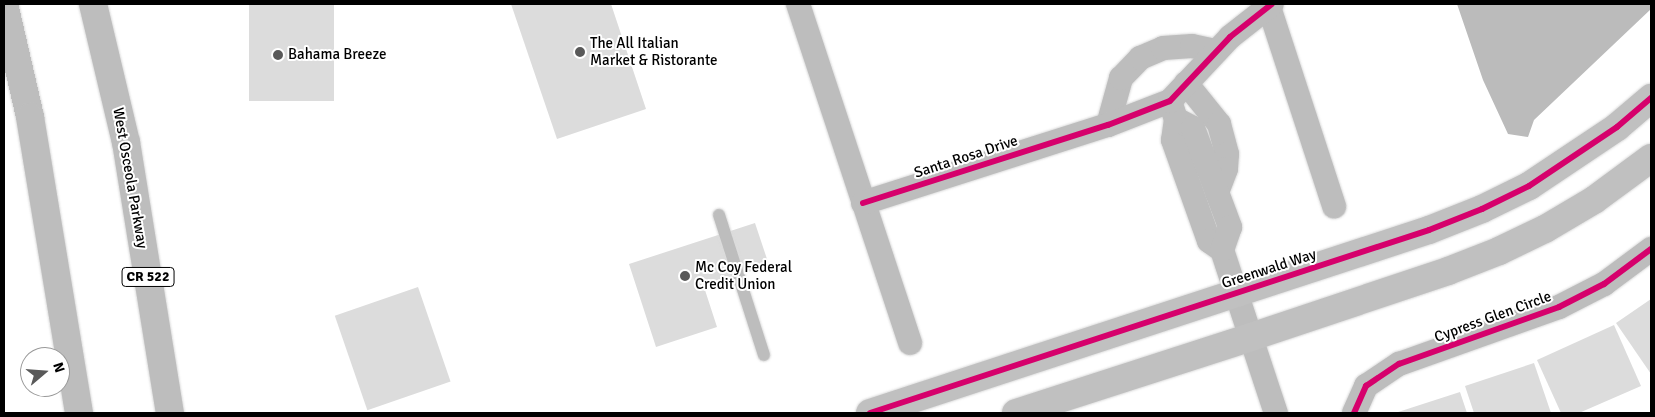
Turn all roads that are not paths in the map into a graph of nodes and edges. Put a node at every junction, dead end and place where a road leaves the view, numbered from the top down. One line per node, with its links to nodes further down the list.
1 (4, 4): 21 (main road)
2 (93, 4): 22 (main road, West Osceola Parkway / CR 522)
3 (798, 4): 12 (street)
4 (1270, 4): 5 (street); 13 (street)
5 (1216, 51): 6 (street); 9 (street)
6 (1186, 84): 8 (street); 11 (street)
7 (1651, 98): 17 (street, Greenwald Way)
8 (1173, 110): 9 (street, Santa Rosa Drive); 11 (street); 16 (street)
9 (1108, 125): 12 (street, Santa Rosa Drive)
10 (1651, 158): 18 (street)
11 (1217, 192): 16 (street)
12 (863, 203): 19 (street)
13 (1334, 206)
14 (719, 215): 20 (lane)
15 (1651, 249): 26 (street, Cypress Glen Circle)
16 (1222, 250): 17 (street)
17 (1237, 293): 18 (street); 23 (street, Greenwald Way)
18 (1251, 337): 24 (street); 25 (street)
19 (910, 343)
20 (764, 355)
21 (79, 413)
22 (170, 413)
23 (870, 413)
24 (1016, 413)
25 (1276, 413)
26 (1354, 413)

